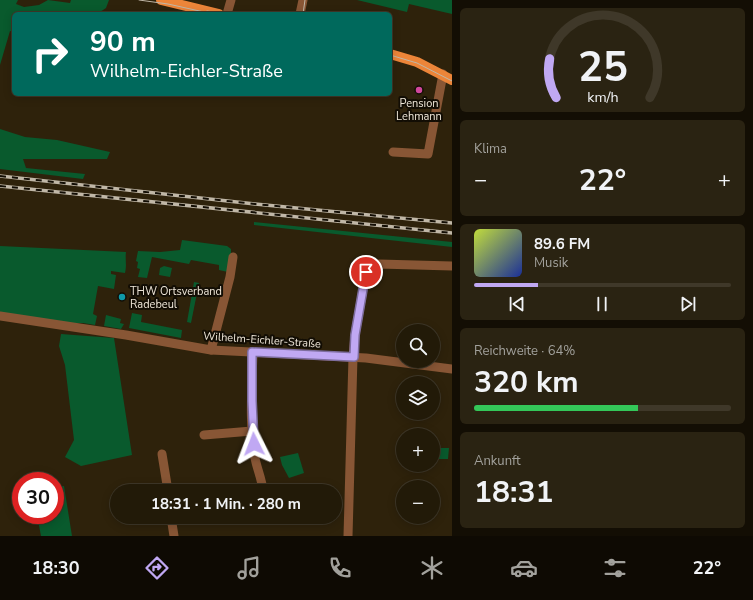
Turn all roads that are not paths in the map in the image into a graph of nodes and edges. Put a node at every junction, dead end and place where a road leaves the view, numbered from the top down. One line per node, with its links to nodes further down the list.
1 (161, 0): 4 (main road)
2 (231, 0): 5 (street)
3 (303, 0): 6 (street)
4 (211, 12)
5 (228, 12)
6 (300, 12)
7 (392, 55): 8 (main road)
8 (443, 74): 9 (main road); 10 (street)
9 (452, 80)
10 (392, 152)
11 (233, 257): 14 (street)
12 (452, 266): 16 (street)
13 (0, 316): 14 (street, Wilhelm-Eichler-Straße)
14 (211, 350): 15 (street, Wilhelm-Eichler-Straße)
15 (252, 352): 16 (street, Wilhelm-Eichler-Straße); 18 (street)
16 (354, 357): 17 (street, Wilhelm-Eichler-Straße); 25 (street)
17 (452, 368)
18 (252, 431): 19 (street); 22 (street)
19 (204, 435)
20 (162, 454): 21 (street)
21 (167, 484)
22 (262, 484)
23 (172, 524): 24 (street)
24 (174, 536)
25 (348, 536)

